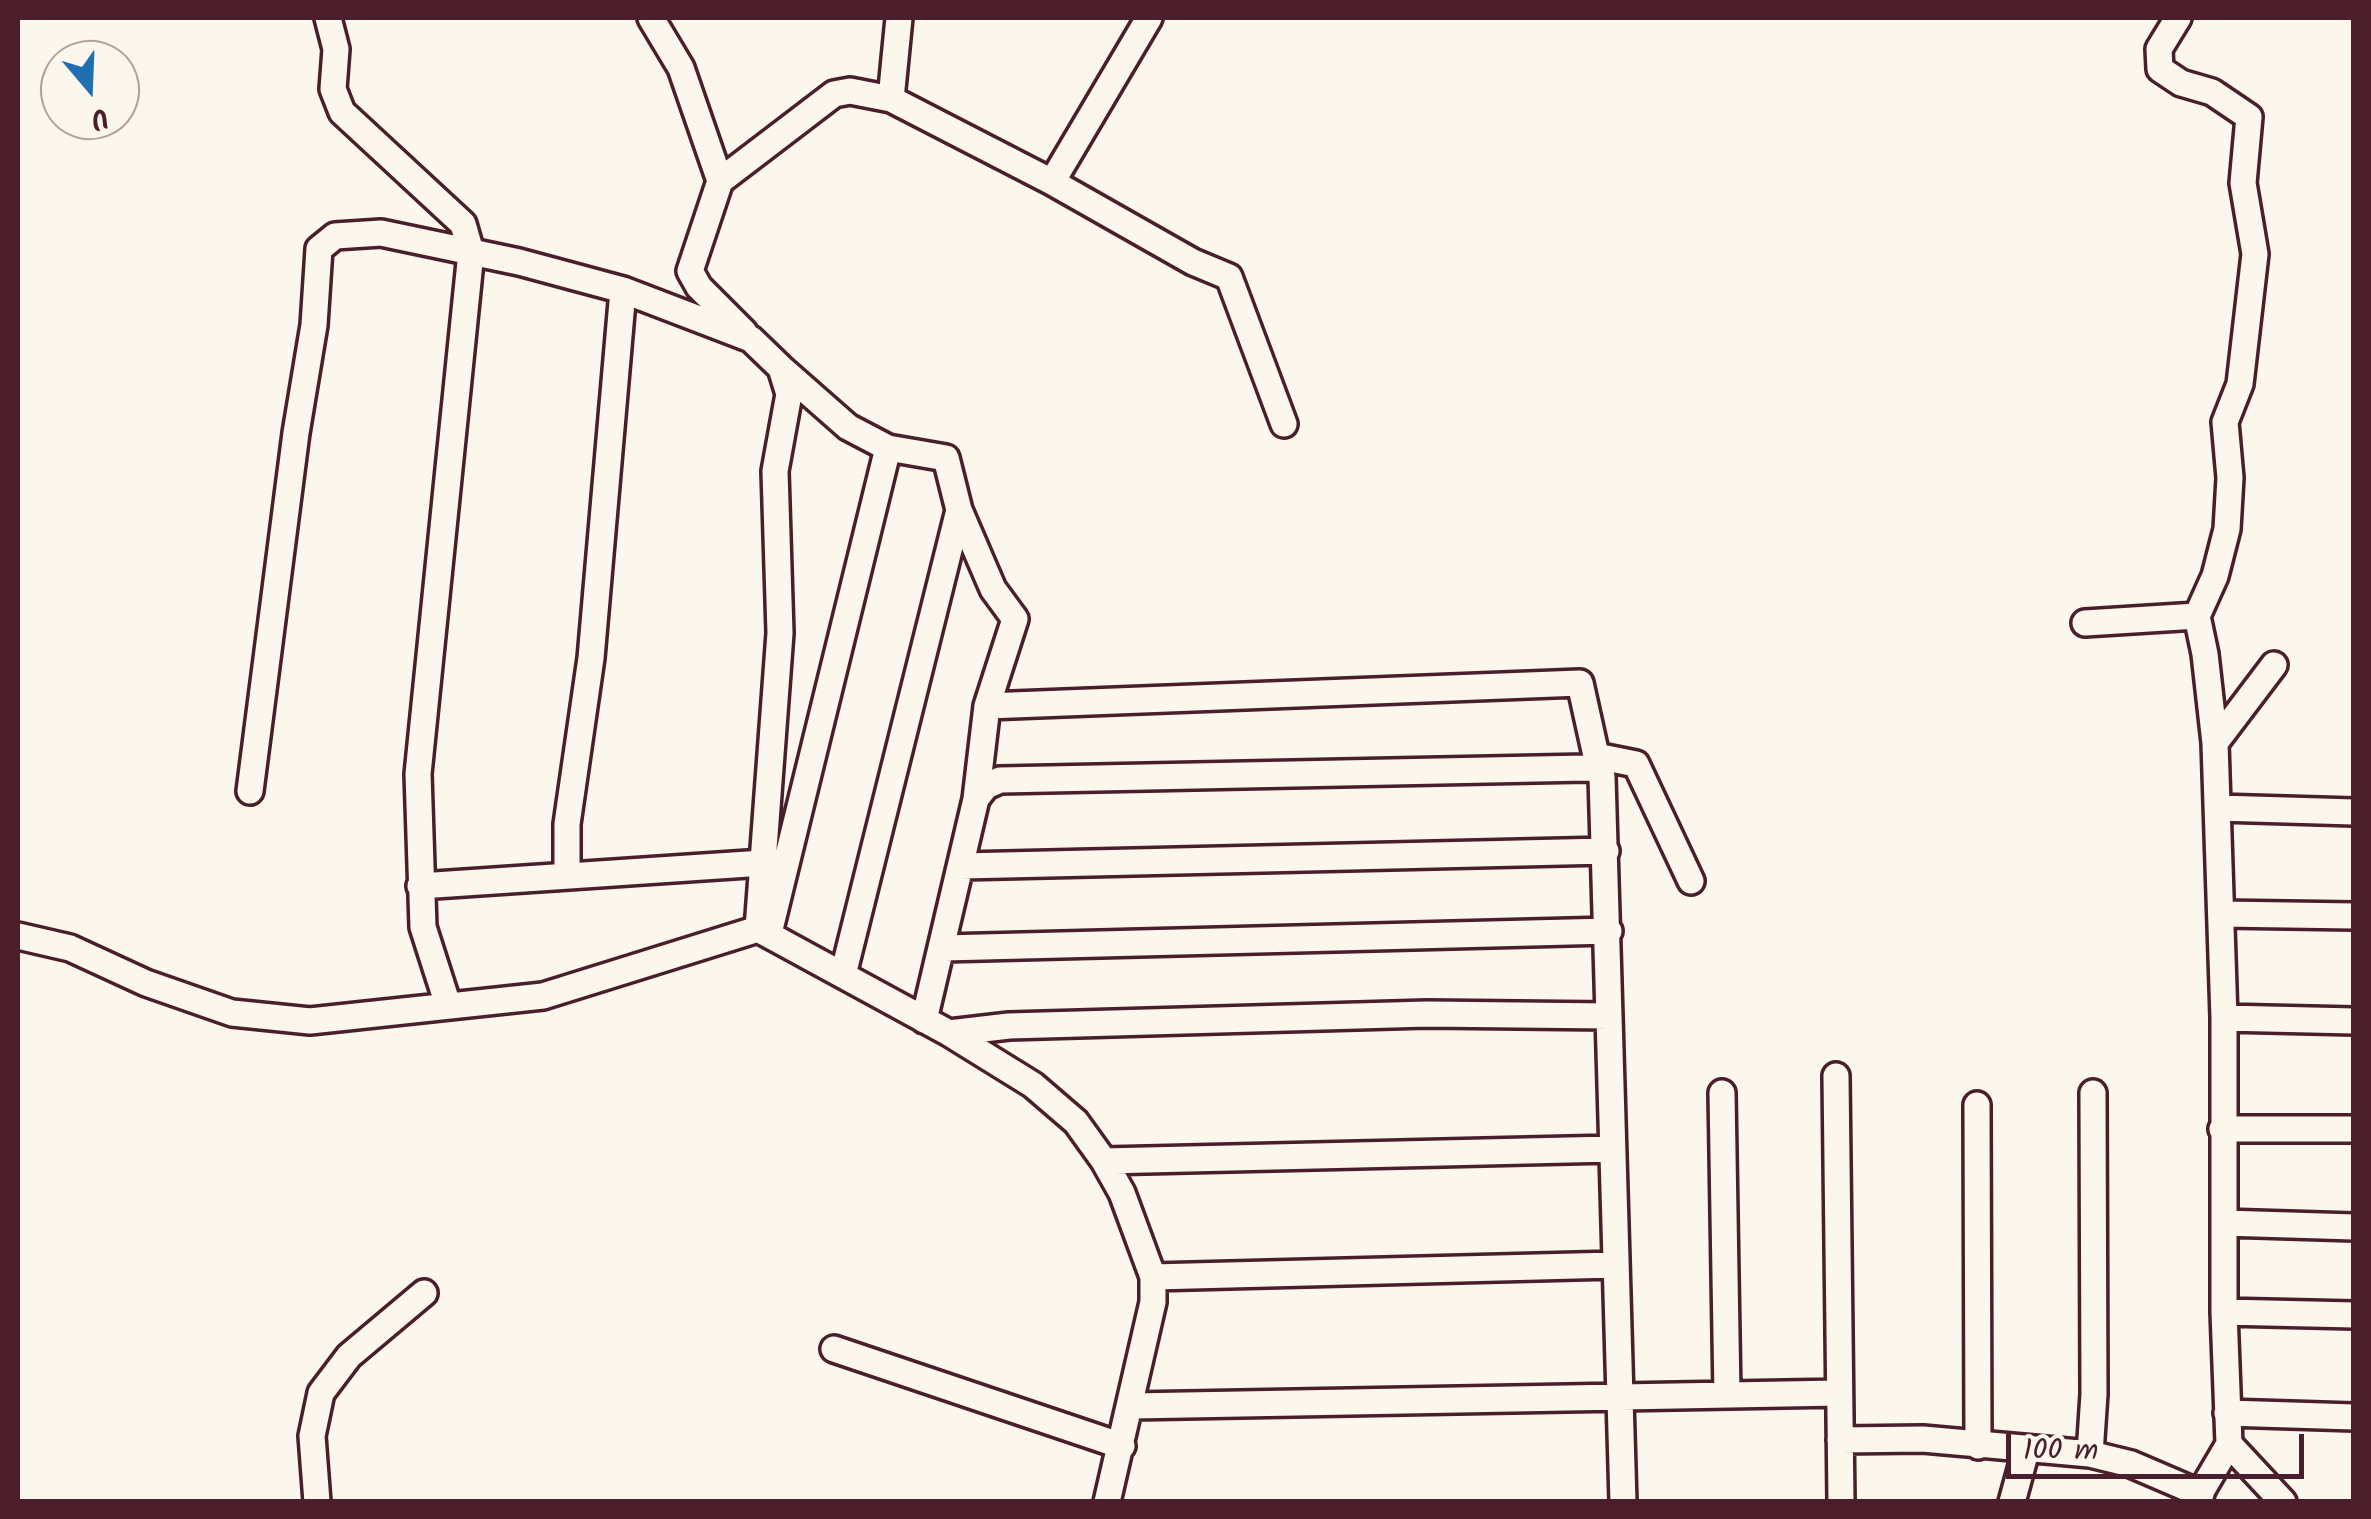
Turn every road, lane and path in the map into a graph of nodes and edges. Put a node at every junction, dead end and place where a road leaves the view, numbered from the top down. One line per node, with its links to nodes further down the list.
1 (328, 18): 9 (street)
2 (651, 18): 7 (street)
3 (900, 18): 6 (street)
4 (1148, 18): 8 (street)
5 (2178, 18): 16 (street)
6 (891, 100): 7 (street); 8 (street)
7 (720, 182): 11 (street)
8 (1052, 182): 13 (street)
9 (471, 252): 10 (street); 22 (street); 31 (street)
10 (624, 290): 11 (street); 29 (street)
11 (752, 339): 12 (street)
12 (781, 368): 14 (street); 27 (street)
13 (1284, 424)
14 (888, 448): 15 (street); 35 (street)
15 (959, 510): 19 (street); 38 (street)
16 (2197, 616): 17 (street); 20 (street)
17 (2086, 624)
18 (2274, 665): 20 (street)
19 (987, 706): 21 (street); 23 (street)
20 (2215, 744): 24 (street)
21 (1597, 763): 23 (street); 26 (street); 30 (street)
22 (250, 791)
23 (976, 799): 28 (street)
24 (2218, 808): 25 (street); 32 (street)
25 (2354, 812)
26 (1606, 850): 28 (street); 34 (street)
27 (763, 863): 29 (street); 35 (street)
28 (962, 866): 37 (street)
29 (567, 875): 31 (street)
30 (1691, 882)
31 (420, 886): 39 (street)
32 (2221, 914): 33 (street); 41 (street)
33 (2354, 916)
34 (1609, 931): 37 (street); 40 (street)
35 (763, 932): 38 (street); 39 (street)
36 (18, 936): 39 (street)
37 (944, 948): 42 (street)
38 (843, 975): 42 (street)
39 (448, 1006)
40 (1610, 1016): 44 (street); 51 (street)
41 (2224, 1018): 43 (street); 49 (street)
42 (924, 1020): 44 (street)
43 (2354, 1021)
44 (949, 1033): 52 (street)
45 (1836, 1076): 61 (street)
46 (1722, 1093): 62 (street)
47 (2093, 1093): 72 (street)
48 (1977, 1105): 70 (street)
49 (2222, 1129): 50 (street); 53 (street)
50 (2354, 1129)
51 (1611, 1149): 52 (street); 55 (street)
52 (1104, 1161): 56 (street)
53 (2224, 1223): 54 (street); 58 (street)
54 (2354, 1227)
55 (1614, 1265): 56 (street); 63 (street)
56 (1152, 1277): 64 (street)
57 (424, 1293): 74 (street)
58 (2224, 1312): 59 (street); 65 (street)
59 (2354, 1315)
60 (834, 1349): 69 (street)
61 (1839, 1392): 62 (street); 67 (street)
62 (1726, 1395): 63 (street)
63 (1619, 1397): 64 (street); 76 (street)
64 (1132, 1406): 69 (street)
65 (2227, 1413): 66 (street); 68 (street)
66 (2354, 1417)
67 (1840, 1440): 70 (street); 77 (street)
68 (2230, 1444): 73 (street); 79 (street)
69 (1122, 1446): 75 (street)
70 (1978, 1446): 71 (street)
71 (2026, 1451): 72 (street); 78 (street)
72 (2090, 1454): 73 (street)
73 (2198, 1498)
74 (318, 1502)
75 (1107, 1502)
76 (1623, 1502)
77 (1841, 1502)
78 (2012, 1502)
79 (2283, 1502)

